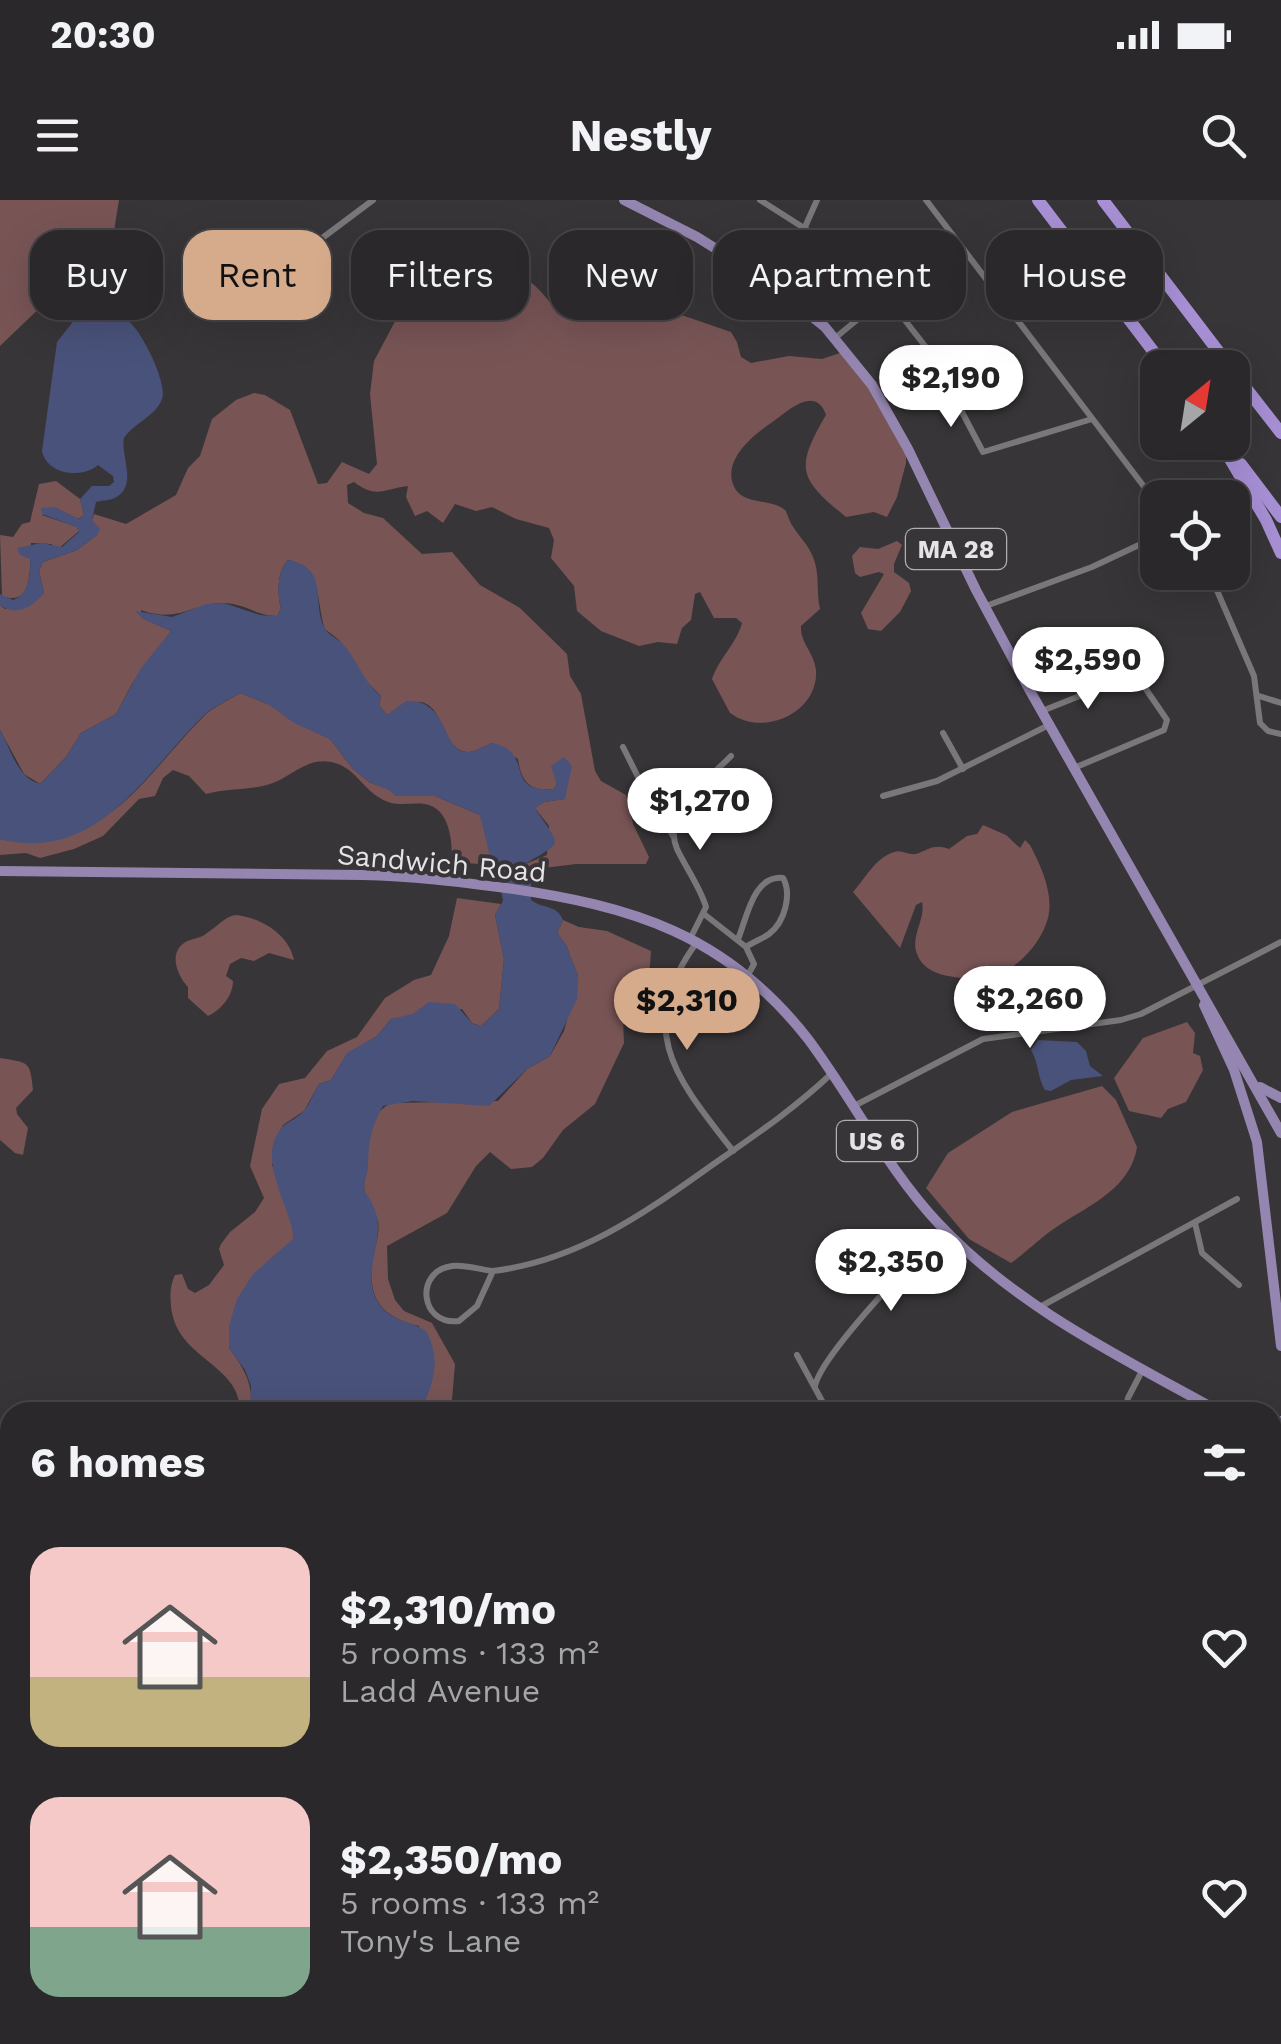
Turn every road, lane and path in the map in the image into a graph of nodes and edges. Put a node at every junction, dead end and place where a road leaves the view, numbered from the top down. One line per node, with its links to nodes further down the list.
1 (374, 200): 8 (street)
2 (624, 200): 14 (main road, MA 28)
3 (760, 200): 9 (street)
4 (817, 200): 9 (street)
5 (926, 200): 18 (street)
6 (1038, 200): 15 (highway)
7 (1103, 200): 16 (highway)
8 (362, 202): 11 (street)
9 (804, 227): 10 (street)
10 (808, 230)
11 (331, 231)
12 (857, 320): 14 (street)
13 (905, 320): 18 (street)
14 (835, 338): 27 (main road, MA 28)
15 (1152, 350)
16 (1218, 350)
17 (1250, 392): 19 (highway)
18 (1092, 419): 22 (street)
19 (1281, 433)
20 (1232, 460): 25 (highway)
21 (1236, 460): 23 (highway)
22 (1140, 482)
23 (1281, 517)
24 (1140, 545): 27 (street)
25 (1281, 553)
26 (1217, 590): 28 (street)
27 (984, 607): 30 (main road, MA 28)
28 (1259, 696): 29 (street); 33 (street)
29 (1281, 703)
30 (1041, 712): 31 (main road, MA 28); 36 (street)
31 (1049, 726): 36 (main road, MA 28); 37 (street)
32 (942, 733): 37 (street)
33 (1281, 734)
34 (623, 747): 39 (street)
35 (731, 756): 39 (street)
36 (1074, 768): 47 (main road, MA 28)
37 (963, 769): 38 (street)
38 (883, 796)
39 (673, 836): 41 (street)
40 (0, 872): 42 (main road, Sandwich Road / US 6)
41 (704, 914): 42 (street); 43 (street)
42 (694, 940): 46 (main road, Sandwich Road / US 6); 53 (street)
43 (738, 940): 45 (street); 45 (street)
44 (1281, 942): 47 (street)
45 (746, 947): 46 (street)
46 (747, 976): 48 (main road, Sandwich Road / US 6)
47 (1196, 985): 49 (main road, MA 28); 51 (street); 60 (main road, MA 28)
48 (832, 1073): 51 (main road, Sandwich Road / US 6); 53 (street)
49 (1255, 1083): 50 (main road); 52 (main road, MA 28)
50 (1281, 1098)
51 (853, 1107): 56 (main road, Sandwich Road / US 6)
52 (1281, 1134)
53 (733, 1151): 57 (street)
54 (1237, 1200): 55 (street)
55 (1195, 1223): 58 (street); 59 (street)
56 (944, 1230): 59 (main road, Sandwich Road / US 6); 63 (street)
57 (493, 1271): 57 (street)
58 (1238, 1285)
59 (1037, 1308): 62 (main road, Sandwich Road / US 6)
60 (1281, 1346)
61 (798, 1354): 63 (street)
62 (1143, 1369): 65 (street); 66 (main road, Sandwich Road / US 6)
63 (815, 1386): 64 (street)
64 (823, 1402)
65 (1127, 1402)
66 (1202, 1402)

